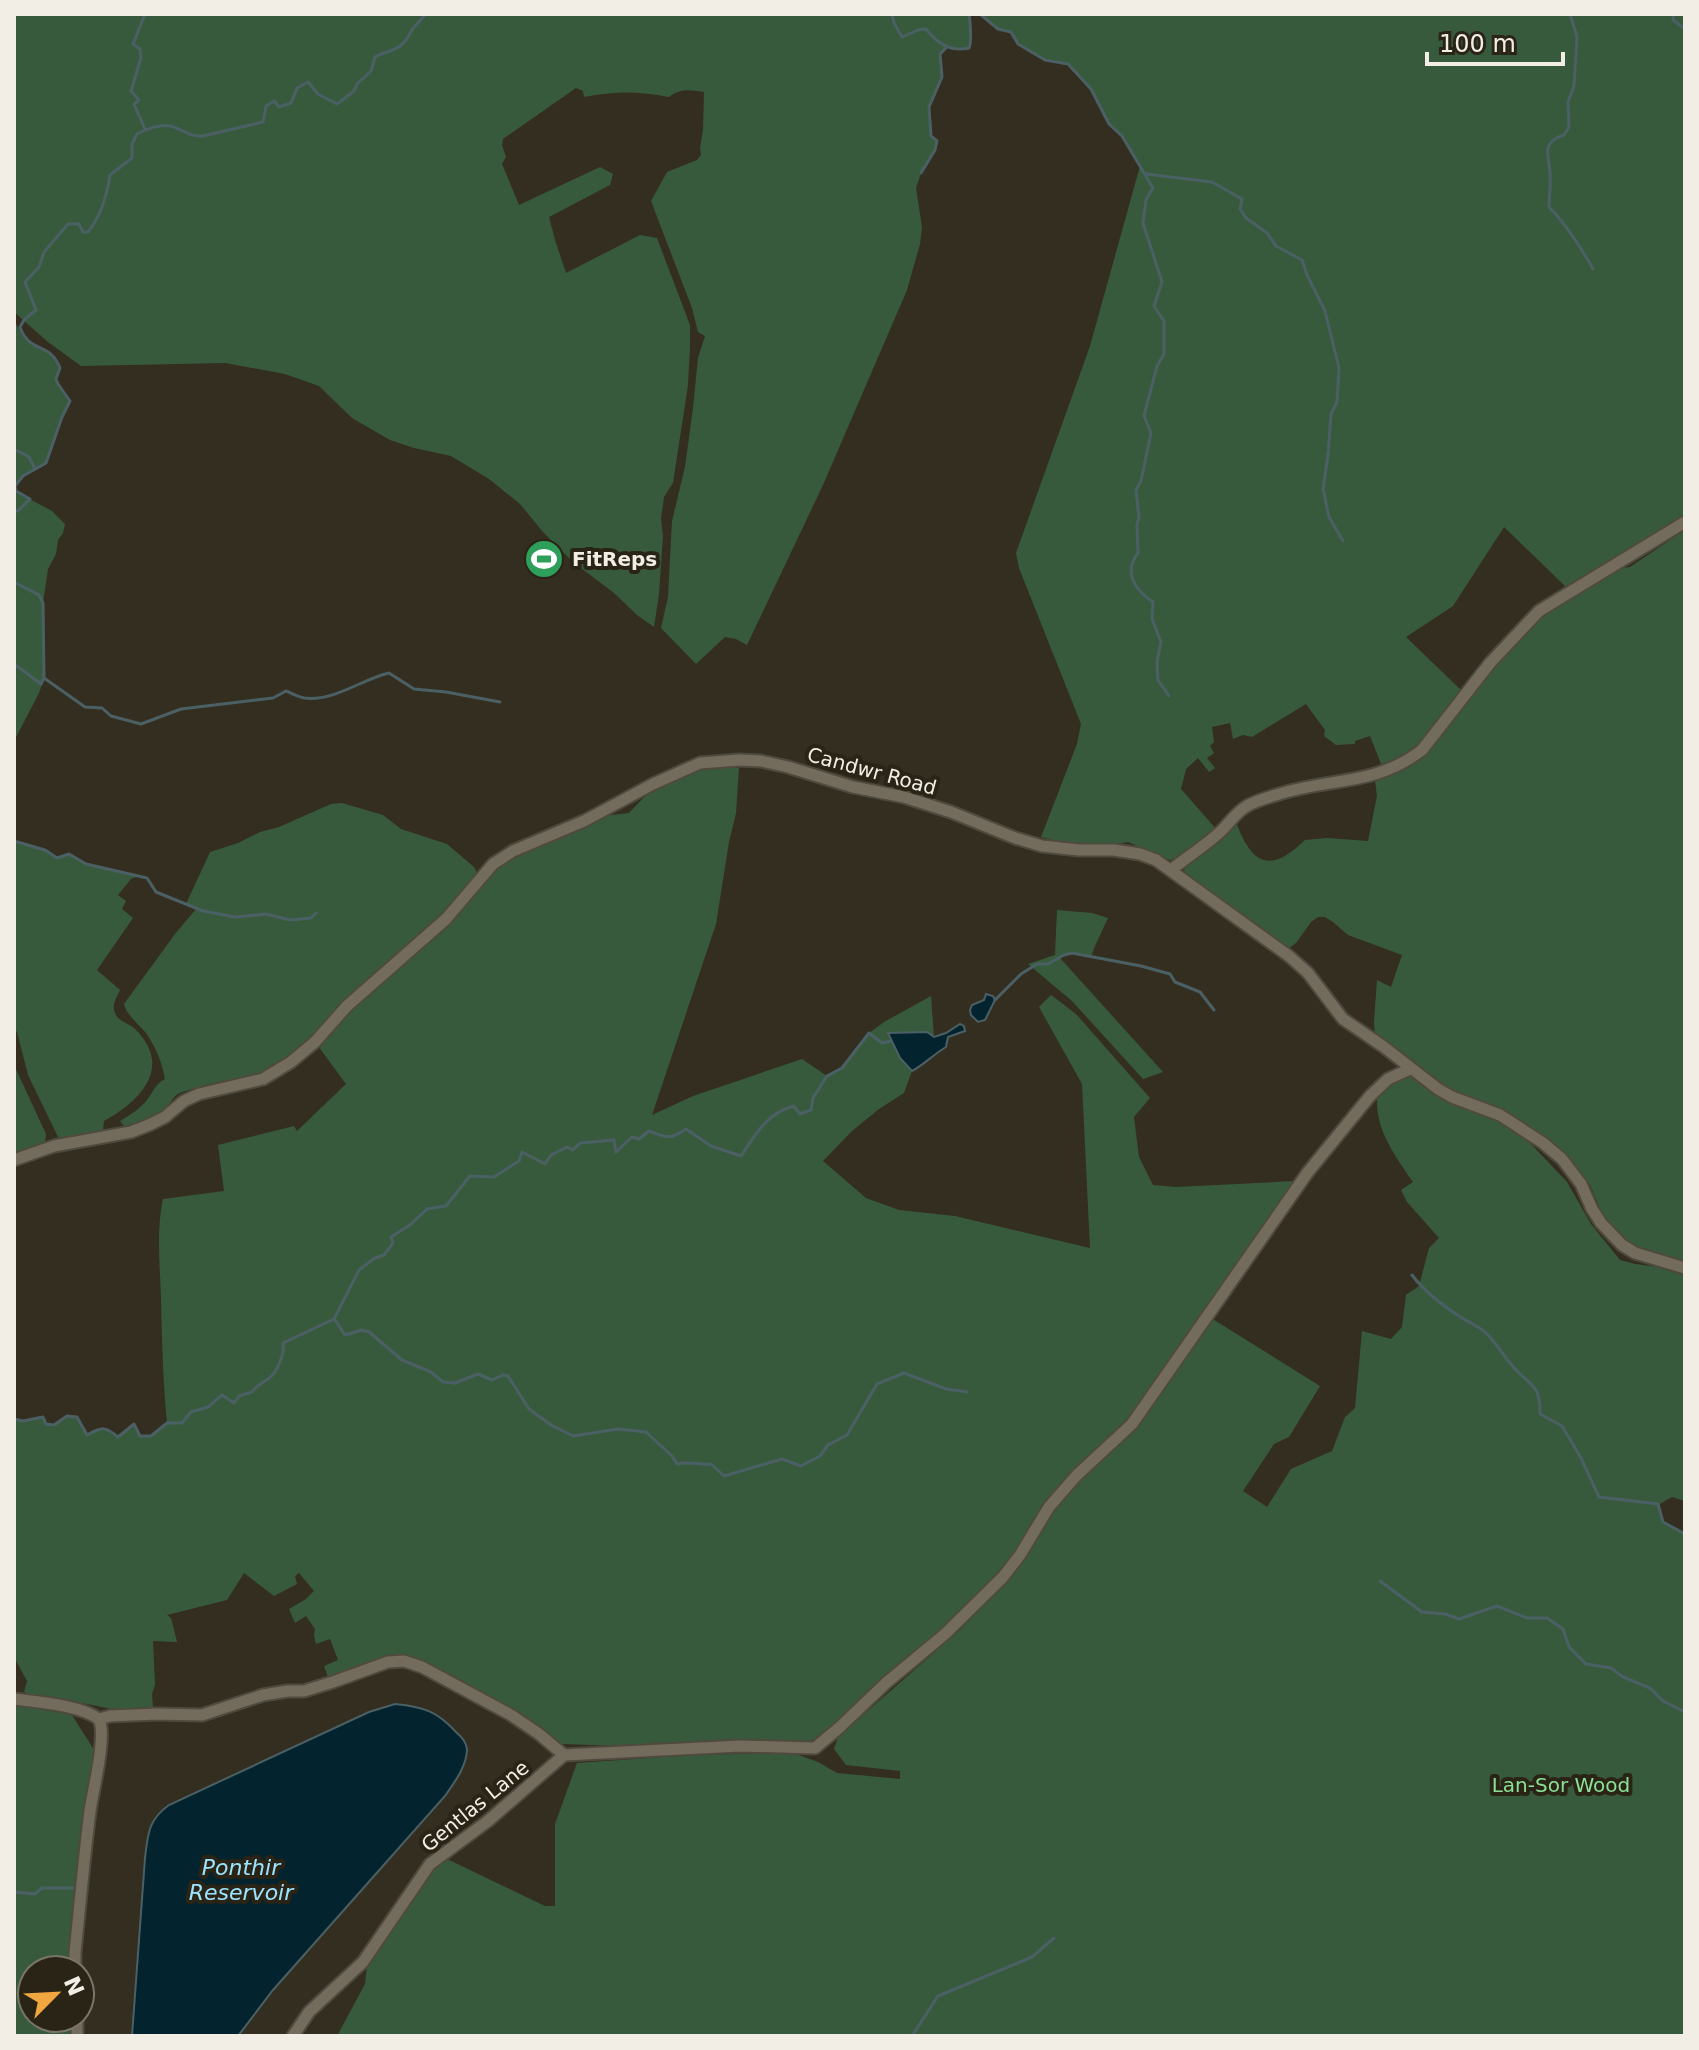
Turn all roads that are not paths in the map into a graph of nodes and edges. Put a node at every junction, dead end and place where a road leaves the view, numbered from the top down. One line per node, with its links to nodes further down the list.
1 (1685, 522): 2 (street)
2 (1171, 870): 3 (street, Candwr Road); 4 (street, Candwr Road)
3 (1410, 1069): 5 (street, Candwr Road); 8 (street)
4 (14, 1160)
5 (1685, 1268)
6 (14, 1699): 7 (street)
7 (99, 1719): 8 (street); 9 (street)
8 (564, 1755): 10 (street, Gentlas Lane)
9 (75, 1954)
10 (293, 2036)

